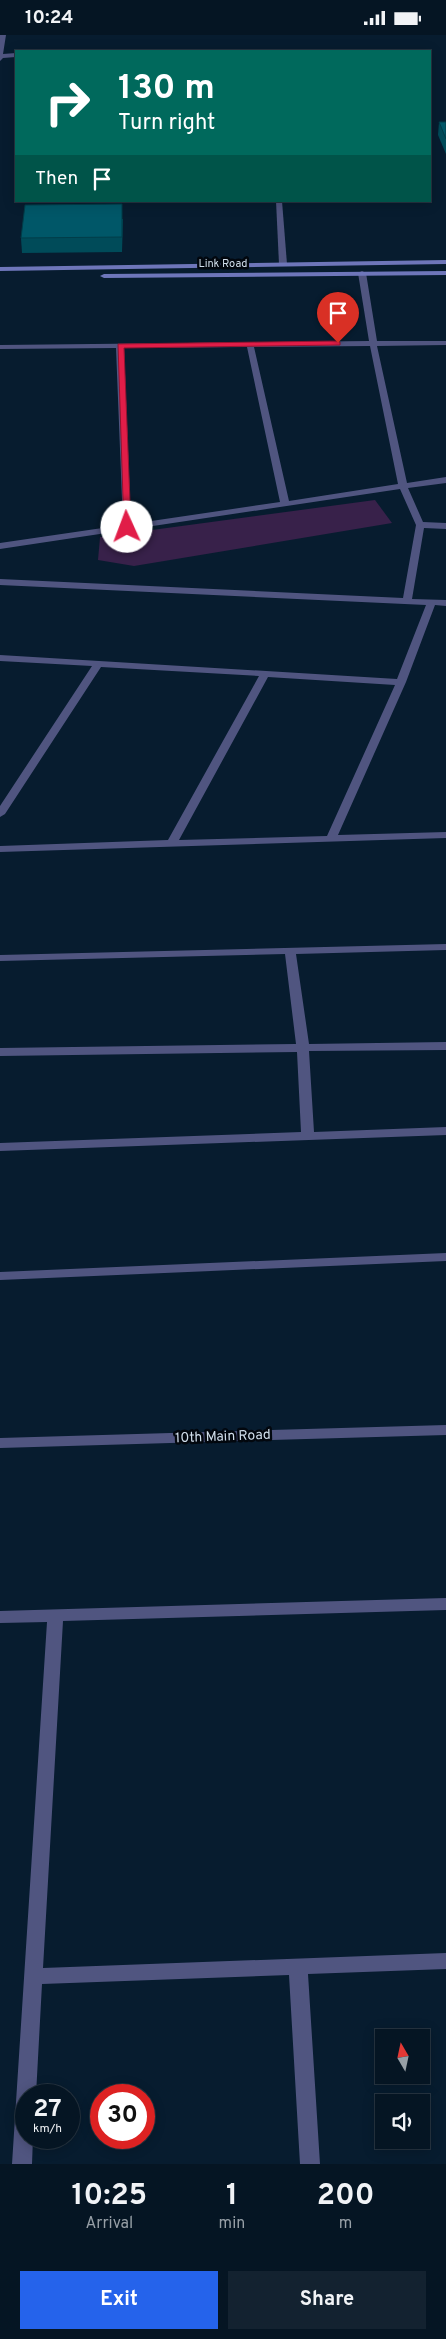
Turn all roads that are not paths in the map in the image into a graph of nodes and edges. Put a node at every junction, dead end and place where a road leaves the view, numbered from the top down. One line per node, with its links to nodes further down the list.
1 (3, 35): 3 (street)
2 (15, 55): 3 (street)
3 (1, 56): 4 (street)
4 (0, 59)
5 (279, 202): 7 (street)
6 (446, 262): 7 (main road)
7 (283, 264): 8 (main road)
8 (0, 269)
9 (362, 273): 10 (main road, Link Road); 11 (main road, Link Road); 12 (street)
10 (446, 273)
11 (0, 277)
12 (373, 343): 13 (street); 14 (street); 18 (street)
13 (446, 343)
14 (250, 344): 15 (street); 19 (street)
15 (120, 346): 16 (street); 22 (street)
16 (0, 347)
17 (446, 480): 18 (street)
18 (403, 486): 19 (street); 20 (street)
19 (284, 504): 22 (street)
20 (420, 525): 21 (street); 25 (street)
21 (446, 526)
22 (127, 527): 23 (street)
23 (0, 546)
24 (0, 582): 25 (street)
25 (407, 600): 26 (street)
26 (432, 602): 27 (street); 31 (street)
27 (446, 603)
28 (0, 658): 29 (street)
29 (98, 664): 30 (street); 32 (street)
30 (265, 674): 31 (street); 35 (street)
31 (401, 682): 34 (street)
32 (0, 814)
33 (446, 835): 34 (street)
34 (331, 838): 35 (street)
35 (171, 844): 36 (street)
36 (0, 849)
37 (446, 947): 38 (street)
38 (290, 951): 39 (street); 41 (street)
39 (0, 958)
40 (446, 1047): 41 (street)
41 (302, 1048): 42 (street); 44 (street)
42 (0, 1052)
43 (446, 1131): 44 (street)
44 (308, 1136): 45 (street)
45 (0, 1147)
46 (446, 1257): 47 (street)
47 (0, 1276)
48 (446, 1430): 49 (street, 10th Main Road)
49 (0, 1443)
50 (446, 1604): 51 (street)
51 (55, 1615): 52 (street); 55 (street)
52 (0, 1617)
53 (446, 1961): 54 (street)
54 (298, 1966): 55 (street); 57 (street)
55 (33, 1976): 56 (street)
56 (22, 2164)
57 (310, 2164)

